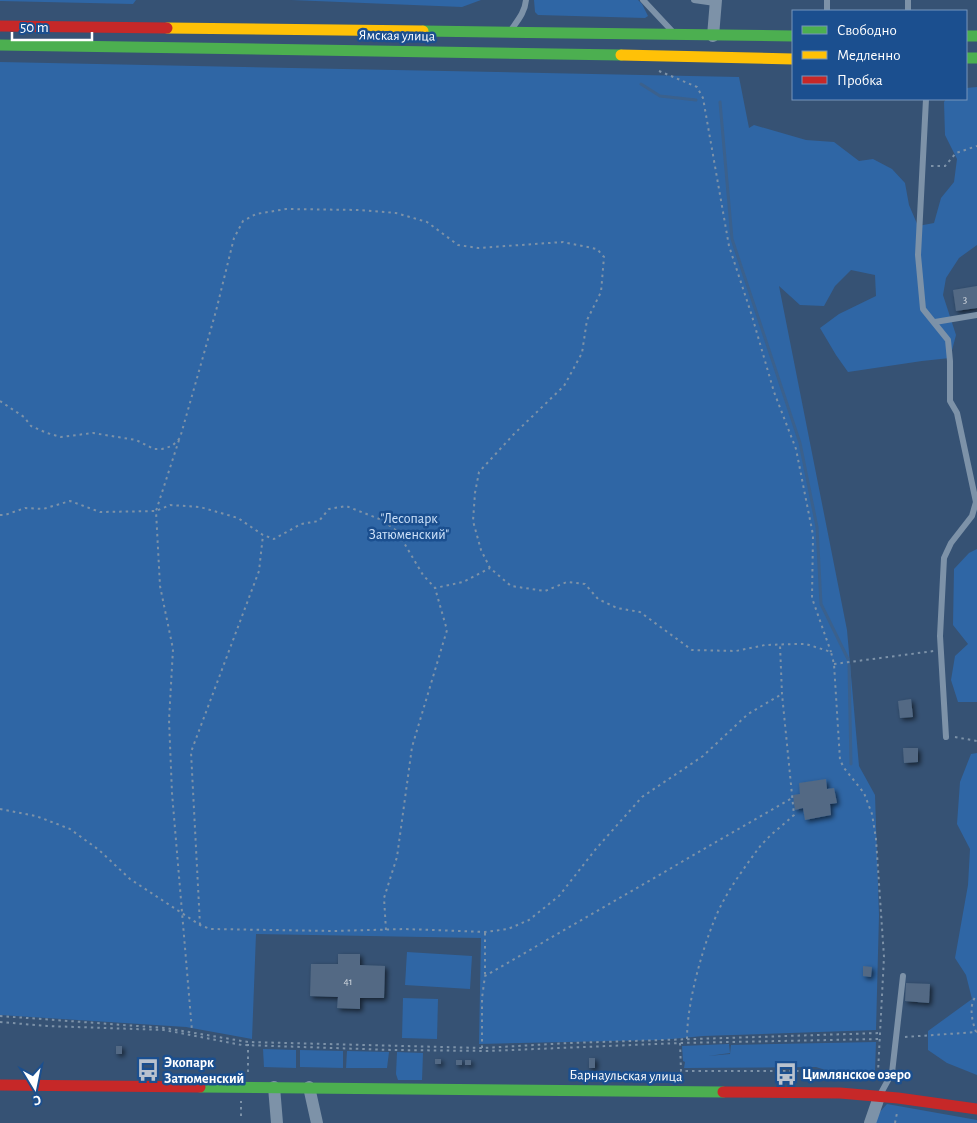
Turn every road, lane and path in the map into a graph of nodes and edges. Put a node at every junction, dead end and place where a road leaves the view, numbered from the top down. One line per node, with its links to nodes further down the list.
1 (526, 0): 6 (lane)
2 (643, 0): 7 (lane)
3 (694, 0): 4 (lane)
4 (715, 1): 8 (street)
5 (0, 26): 6 (main road, Ямская улица)
6 (509, 33): 7 (main road, Ямская улица)
7 (676, 36): 8 (main road, Ямская улица)
8 (713, 36): 9 (main road, Ямская улица)
9 (792, 36)
10 (0, 45): 11 (main road, Ямская улица)
11 (792, 59)
12 (653, 69): 27 (path)
13 (926, 100): 15 (lane)
14 (977, 146): 15 (path)
15 (924, 166): 17 (lane)
16 (977, 315): 17 (lane)
17 (935, 322): 26 (lane)
18 (0, 402): 19 (path)
19 (180, 438): 20 (path); 23 (path)
20 (156, 511): 21 (path); 22 (path); 34 (path)
21 (0, 515)
22 (263, 535): 24 (path); 35 (path)
23 (490, 568): 24 (path); 25 (path)
24 (435, 588): 36 (path)
25 (780, 645): 27 (path); 29 (path)
26 (941, 650): 28 (path); 30 (lane)
27 (831, 652): 28 (path)
28 (834, 664): 45 (path)
29 (782, 694): 32 (path); 37 (path)
30 (946, 737): 31 (path)
31 (977, 741)
32 (792, 798): 38 (path); 47 (path)
33 (0, 809): 34 (path)
34 (182, 913): 35 (path); 43 (path)
35 (200, 925): 36 (path)
36 (386, 930): 37 (path)
37 (485, 932): 38 (path)
38 (485, 976): 50 (path)
39 (902, 976): 46 (lane)
40 (977, 995): 44 (path)
41 (0, 1016): 43 (path)
42 (0, 1022): 49 (path)
43 (192, 1031): 50 (path)
44 (976, 1032): 46 (path)
45 (880, 1033): 47 (path); 48 (path)
46 (897, 1037): 52 (lane)
47 (687, 1039): 49 (path)
48 (880, 1039): 49 (path); 52 (path)
49 (680, 1041): 50 (path); 51 (path)
50 (482, 1048)
51 (839, 1079)
52 (886, 1082): 56 (lane)
53 (0, 1084): 54 (main road, Барнаульская улица)
54 (274, 1087): 55 (main road, Барнаульская улица); 59 (street)
55 (309, 1087): 56 (main road, Барнаульская улица); 60 (street)
56 (879, 1097): 57 (main road, Барнаульская улица); 61 (street)
57 (898, 1098): 58 (main road, Барнаульская улица); 62 (path)
58 (977, 1109)
59 (277, 1123)
60 (317, 1123)
61 (870, 1123)
62 (895, 1123)

